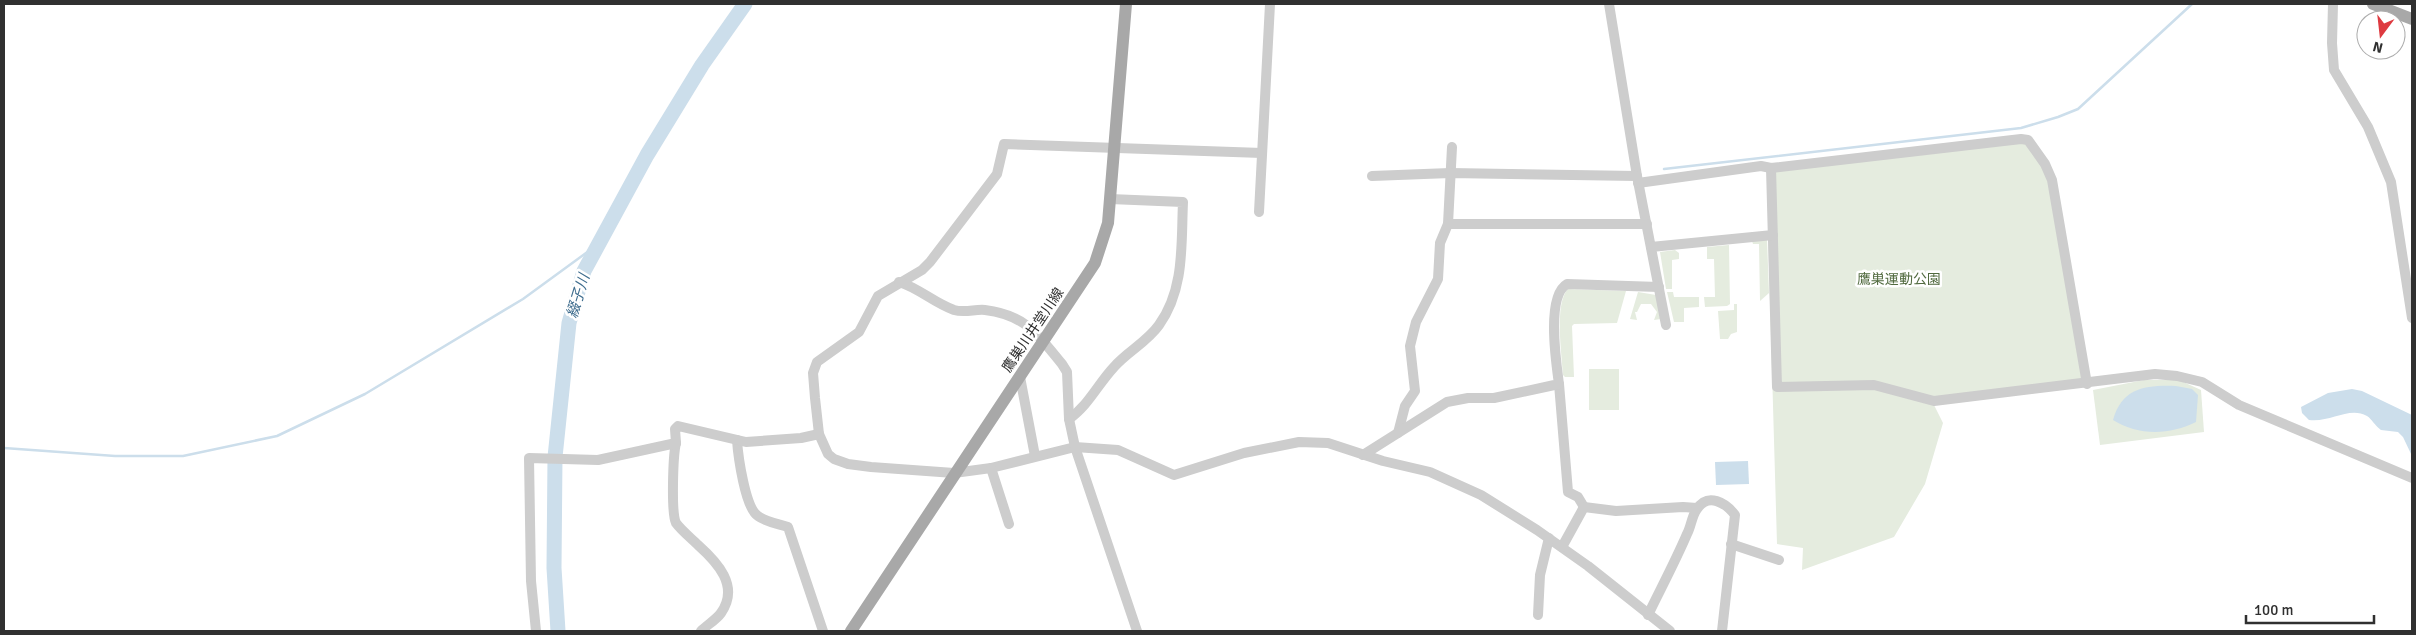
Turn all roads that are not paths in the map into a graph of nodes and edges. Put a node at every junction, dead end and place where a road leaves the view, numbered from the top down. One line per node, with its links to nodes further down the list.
1 (1126, 4): 7 (main road, 鷹巣川井堂川線)
2 (1270, 4): 9 (street)
3 (1609, 4): 13 (street)
4 (2333, 4): 22 (street)
5 (2373, 4): 6 (main road)
6 (2412, 19)
7 (1114, 147): 9 (street); 14 (main road, 鷹巣川井堂川線); 20 (street)
8 (1452, 147): 11 (street)
9 (1262, 153): 15 (street)
10 (1772, 168): 13 (street); 18 (street); 27 (street)
11 (1450, 172): 12 (street); 13 (street); 16 (street)
12 (1372, 176)
13 (1638, 179): 17 (street)
14 (1110, 198): 24 (main road, 鷹巣川井堂川線); 28 (street)
15 (1259, 212)
16 (1448, 224): 17 (street); 29 (street)
17 (1647, 224): 19 (street)
18 (1773, 235): 19 (street); 27 (street)
19 (1651, 247): 21 (street)
20 (899, 282): 24 (street); 30 (street)
21 (1659, 287): 23 (street); 26 (street)
22 (2412, 318)
23 (1666, 325)
24 (1044, 341): 25 (main road, 鷹巣川井堂川線); 28 (street)
25 (1020, 376): 35 (street); 37 (main road, 鷹巣川井堂川線)
26 (1559, 384): 29 (street); 39 (street)
27 (2086, 384): 38 (street)
28 (1070, 420): 33 (street)
29 (1398, 433): 34 (street)
30 (819, 434): 31 (street); 37 (street)
31 (737, 440): 32 (street); 50 (street)
32 (676, 443): 48 (street); 49 (street)
33 (1075, 447): 34 (street); 35 (street); 52 (street)
34 (1363, 455): 42 (street)
35 (1035, 456): 36 (street)
36 (992, 468): 37 (street); 41 (street)
37 (954, 473): 51 (main road, 鷹巣川井堂川線)
38 (2412, 478)
39 (1584, 507): 40 (street); 44 (street)
40 (1697, 508): 43 (street); 47 (street)
41 (1008, 524)
42 (1549, 538): 44 (street); 46 (street)
43 (1731, 544): 45 (street); 54 (street)
44 (1562, 547): 47 (street)
45 (1779, 560)
46 (1538, 615)
47 (1648, 615): 53 (street)
48 (536, 631)
49 (701, 631)
50 (823, 631)
51 (851, 631)
52 (1137, 631)
53 (1670, 631)
54 (1722, 631)

